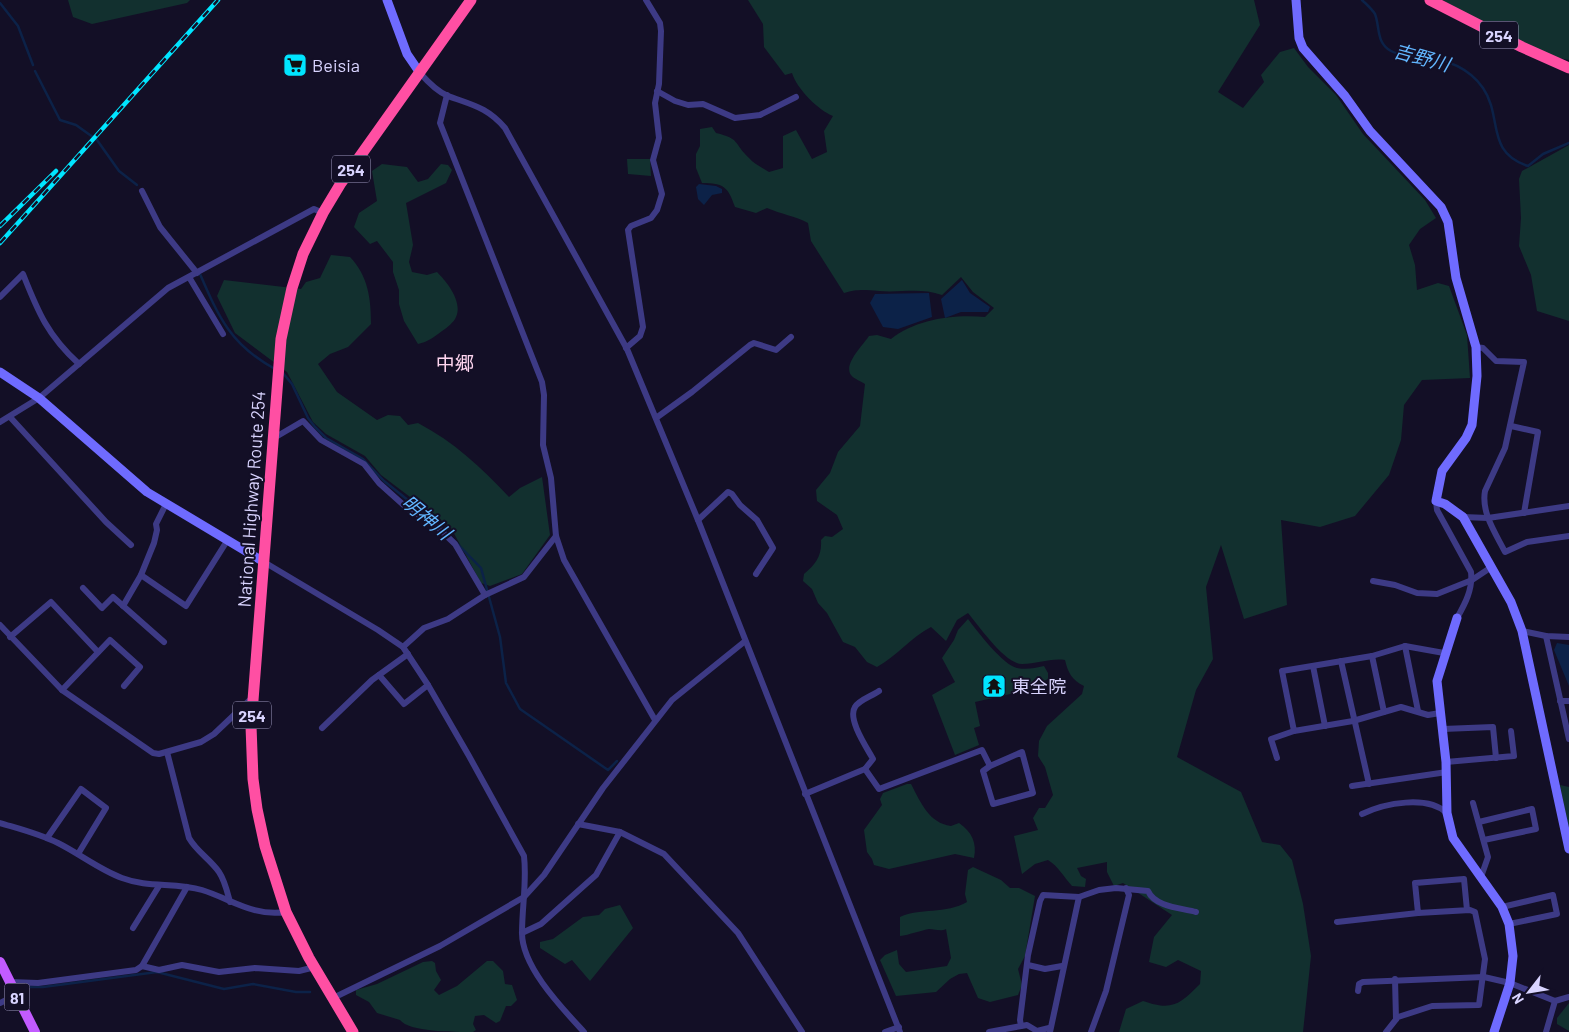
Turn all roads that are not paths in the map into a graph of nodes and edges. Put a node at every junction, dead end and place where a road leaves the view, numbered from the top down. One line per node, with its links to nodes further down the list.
1 (387, 0): 7 (street)
2 (472, 0): 7 (highway, National Highway Route 254 / 254)
3 (646, 0): 8 (street)
4 (1296, 0): 18 (street)
5 (1430, 0): 6 (highway, 254)
6 (1569, 68)
7 (420, 73): 9 (street); 12 (highway, National Highway Route 254 / 254)
8 (657, 90): 10 (street); 19 (street)
9 (447, 95): 19 (street); 35 (street)
10 (796, 97)
11 (142, 191): 13 (street)
12 (322, 212): 13 (street); 27 (highway, National Highway Route 254 / 254)
13 (197, 273): 14 (street)
14 (189, 277): 16 (street); 20 (street)
15 (0, 297): 20 (street)
16 (223, 334)
17 (791, 337): 24 (street)
18 (1476, 347): 26 (street); 28 (street)
19 (626, 348): 24 (street)
20 (79, 364): 22 (street)
21 (0, 372): 22 (street)
22 (39, 398): 23 (street); 29 (street)
23 (10, 417): 25 (street); 38 (street)
24 (656, 418): 34 (street)
25 (0, 422)
26 (1511, 426): 31 (street); 33 (street)
27 (274, 438): 39 (highway, National Highway Route 254 / 254); 46 (street)
28 (1436, 501): 32 (street); 43 (street)
29 (166, 504): 37 (street); 42 (street)
30 (1569, 506): 31 (street)
31 (1524, 513): 33 (street)
32 (1464, 517): 33 (street); 40 (street)
33 (1488, 518): 36 (street)
34 (698, 520): 41 (street); 55 (street)
35 (556, 536): 46 (street); 75 (street)
36 (1569, 536)
37 (227, 541): 39 (street); 42 (street)
38 (131, 545)
39 (264, 562): 57 (street); 69 (highway, National Highway Route 254 / 254)
40 (1490, 568): 43 (street); 50 (street)
41 (756, 574)
42 (141, 575): 47 (street)
43 (1472, 580): 44 (street); 48 (street)
44 (1373, 581)
45 (83, 588): 47 (street)
46 (488, 593): 57 (street)
47 (124, 606): 54 (street)
48 (1457, 618): 59 (street)
49 (0, 625): 51 (street)
50 (1522, 631): 52 (street); 102 (street)
51 (10, 636): 58 (street); 67 (street)
52 (1546, 636): 53 (street); 70 (street)
53 (1569, 637)
54 (164, 642)
55 (744, 642): 75 (street); 92 (street)
56 (1405, 646): 59 (street); 61 (street); 73 (street)
57 (403, 647): 60 (street)
58 (98, 652): 66 (street); 67 (street)
59 (1444, 653): 74 (street)
60 (408, 654): 64 (street); 65 (street)
61 (1372, 656): 62 (street); 72 (street)
62 (1341, 661): 63 (street); 76 (street)
63 (1313, 666): 77 (street); 81 (street)
64 (379, 675): 65 (street); 78 (street)
65 (428, 685): 108 (street)
66 (124, 686)
67 (62, 690): 83 (street)
68 (879, 691): 88 (street)
69 (253, 697): 83 (street); 113 (highway, National Highway Route 254 / 254)
70 (1560, 701): 71 (street); 82 (street)
71 (1569, 701)
72 (1384, 712): 73 (street); 76 (street)
73 (1418, 712): 74 (street)
74 (1440, 713): 79 (street)
75 (655, 720): 98 (street)
76 (1353, 721): 77 (street); 90 (street)
77 (1325, 726): 81 (street)
78 (322, 728)
79 (1444, 729): 85 (street); 86 (street)
80 (1511, 730): 85 (street)
81 (1294, 732): 84 (street)
82 (1569, 739)
83 (167, 752): 110 (street)
84 (1277, 758)
85 (1496, 758): 86 (street)
86 (1446, 762): 89 (street)
87 (990, 766): 87 (street); 88 (street)
88 (865, 769): 92 (street)
89 (1447, 772): 90 (street); 94 (street)
90 (1369, 784): 91 (street)
91 (1352, 786)
92 (805, 794): 137 (street)
93 (1473, 803): 96 (street)
94 (1447, 813): 95 (street); 104 (street)
95 (1362, 814)
96 (1478, 822): 101 (street); 101 (street)
97 (0, 824): 100 (street)
98 (578, 824): 99 (street); 108 (street)
99 (620, 832): 119 (street); 142 (street)
100 (47, 838): 103 (street); 103 (street)
101 (1484, 840): 104 (street)
102 (1569, 849)
103 (78, 854): 105 (street)
104 (1481, 877): 111 (street)
105 (159, 886): 106 (street); 118 (street)
106 (187, 886): 110 (street); 122 (street)
107 (1126, 888): 109 (street); 114 (street); 145 (street)
108 (524, 897): 119 (street); 131 (street)
109 (1079, 898): 121 (street); 123 (street)
110 (230, 902): 113 (street)
111 (1502, 907): 117 (street); 117 (street)
112 (1468, 910): 115 (street); 115 (street); 125 (street)
113 (286, 912): 124 (highway, National Highway Route 254 / 254)
114 (1196, 912)
115 (1418, 913): 116 (street)
116 (1337, 922)
117 (1509, 924): 128 (street)
118 (133, 928)
119 (522, 933): 141 (street)
120 (0, 962): 127 (main road, 81)
121 (1028, 965): 123 (street); 136 (street)
122 (142, 966): 124 (street); 127 (street)
123 (1062, 966): 138 (street)
124 (315, 967): 131 (highway, National Highway Route 254 / 254)
125 (1484, 977): 126 (street); 128 (street); 135 (street)
126 (1395, 980): 129 (street); 135 (street)
127 (10, 982): 130 (main road, 81)
128 (1510, 984): 133 (street); 147 (street)
129 (1358, 991)
130 (16, 995): 134 (street); 139 (main road, 81)
131 (333, 998): 140 (highway, National Highway Route 254 / 254)
132 (1569, 998): 133 (street)
133 (1555, 1000): 148 (street)
134 (0, 1003)
135 (1396, 1019): 146 (street)
136 (1021, 1026): 138 (street); 144 (street)
137 (899, 1030): 143 (street)
138 (1049, 1030)
139 (35, 1032)
140 (353, 1032)
141 (584, 1032)
142 (802, 1032)
143 (885, 1032)
144 (989, 1032)
145 (1092, 1032)
146 (1386, 1032)
147 (1494, 1032)
148 (1546, 1032)

